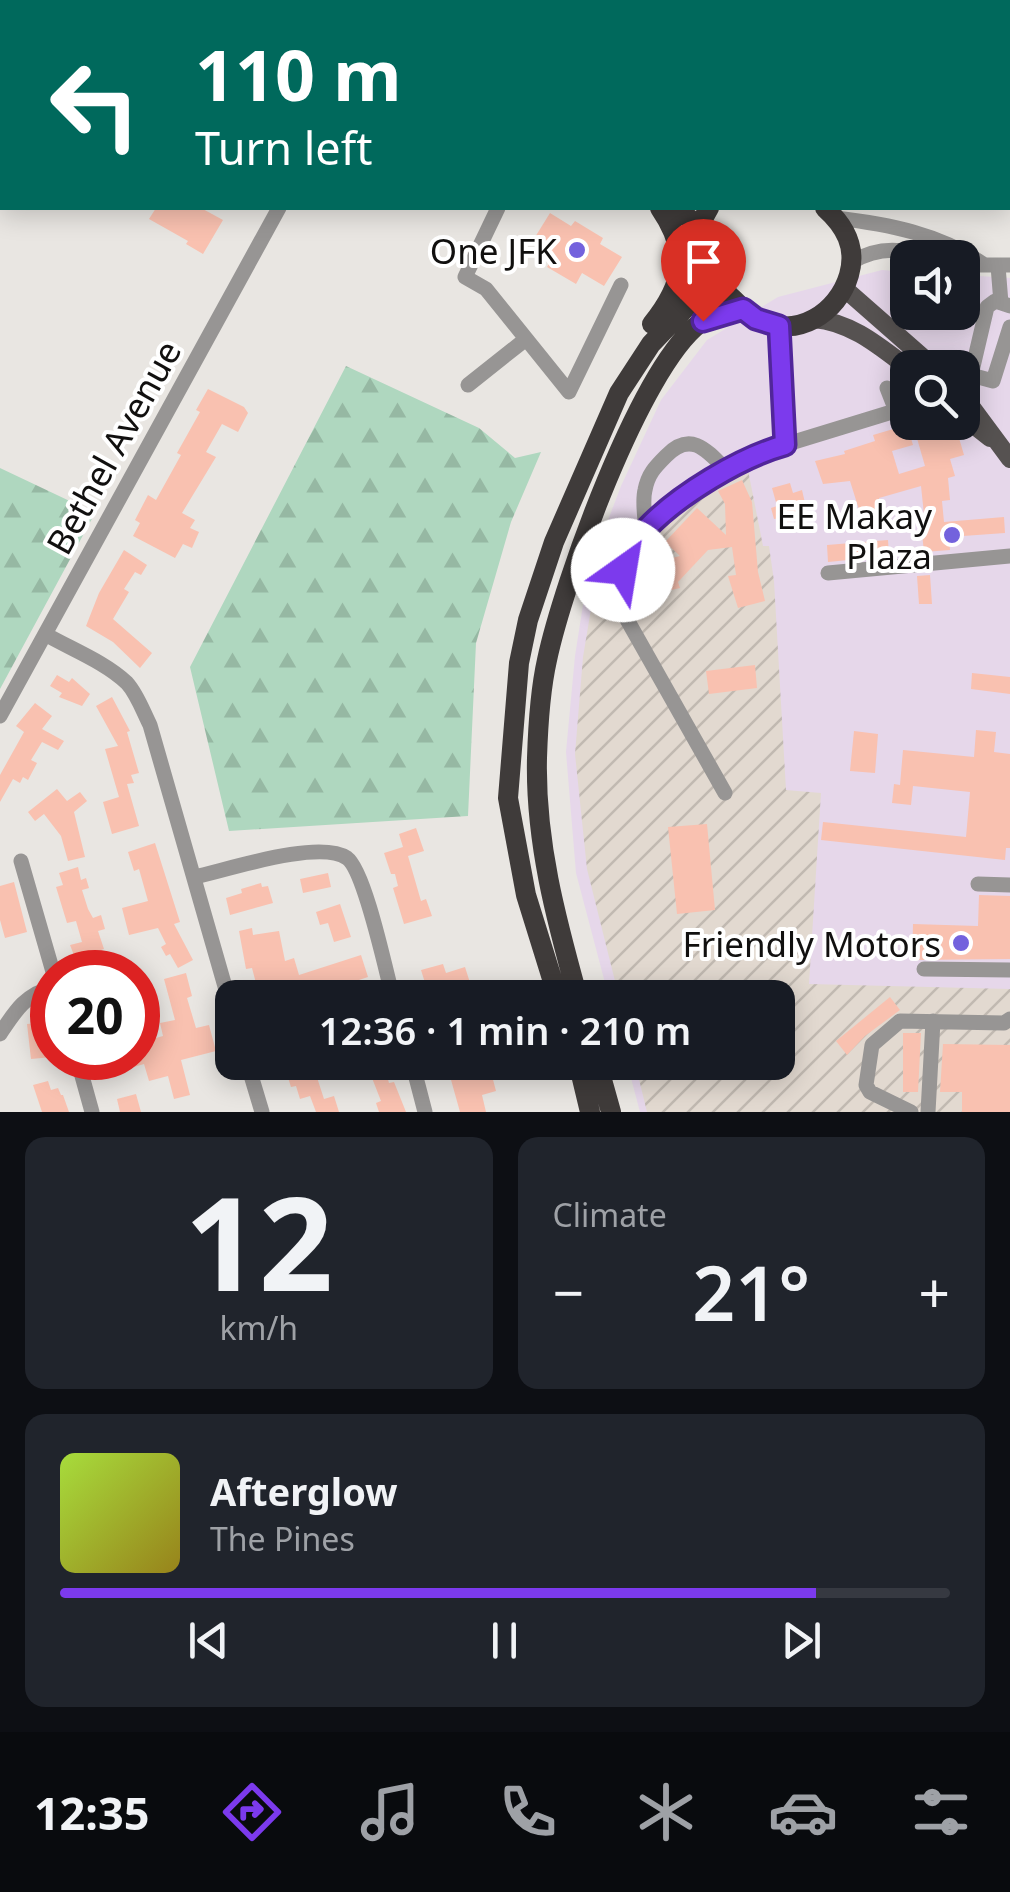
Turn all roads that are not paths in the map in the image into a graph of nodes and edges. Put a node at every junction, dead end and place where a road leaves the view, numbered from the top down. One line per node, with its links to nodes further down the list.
1 (278, 210): 36 (street, Bethel Avenue)
2 (497, 210): 19 (street)
3 (661, 210): 26 (highway)
4 (679, 210): 7 (highway)
5 (708, 210): 7 (highway)
6 (830, 213): 9 (highway); 10 (street)
7 (700, 228): 11 (highway)
8 (890, 249): 9 (street)
9 (852, 262): 13 (highway)
10 (997, 265): 14 (street)
11 (705, 269): 15 (highway); 26 (highway)
12 (621, 285): 19 (street)
13 (845, 289): 16 (highway); 20 (main road)
14 (1006, 305): 22 (street)
15 (743, 309): 17 (highway); 49 (highway)
16 (814, 320): 17 (highway); 21 (main road)
17 (779, 326): 30 (street)
18 (1010, 327): 22 (street)
19 (526, 339): 23 (street)
20 (914, 350)
21 (890, 355)
22 (981, 380)
23 (468, 385)
24 (887, 388): 25 (street)
25 (890, 392)
26 (619, 393): 48 (highway)
27 (890, 413): 30 (street)
28 (980, 418): 31 (main road)
29 (980, 431): 31 (main road)
30 (785, 445): 32 (street)
31 (1004, 451)
32 (725, 469): 33 (street); 33 (street)
33 (646, 530): 38 (street)
34 (1010, 556): 35 (street)
35 (828, 573)
36 (45, 634): 37 (street, Bethel Avenue); 40 (street)
37 (0, 716)
38 (725, 793)
39 (21, 861): 43 (street)
40 (194, 877): 46 (street); 47 (street)
41 (978, 884): 42 (street)
42 (1010, 886)
43 (47, 950)
44 (924, 969): 45 (street)
45 (1010, 970)
46 (223, 980)
47 (389, 980)
48 (552, 980)
49 (573, 980)
50 (30, 997): 53 (street)
51 (1010, 1019): 52 (street)
52 (933, 1021): 64 (street); 65 (street)
53 (0, 1034)
54 (83, 1080): 59 (street)
55 (252, 1080): 60 (street)
56 (417, 1080): 61 (street)
57 (582, 1080): 62 (highway)
58 (602, 1080): 63 (highway)
59 (92, 1112)
60 (262, 1112)
61 (426, 1112)
62 (590, 1112)
63 (611, 1112)
64 (911, 1112)
65 (928, 1112)

